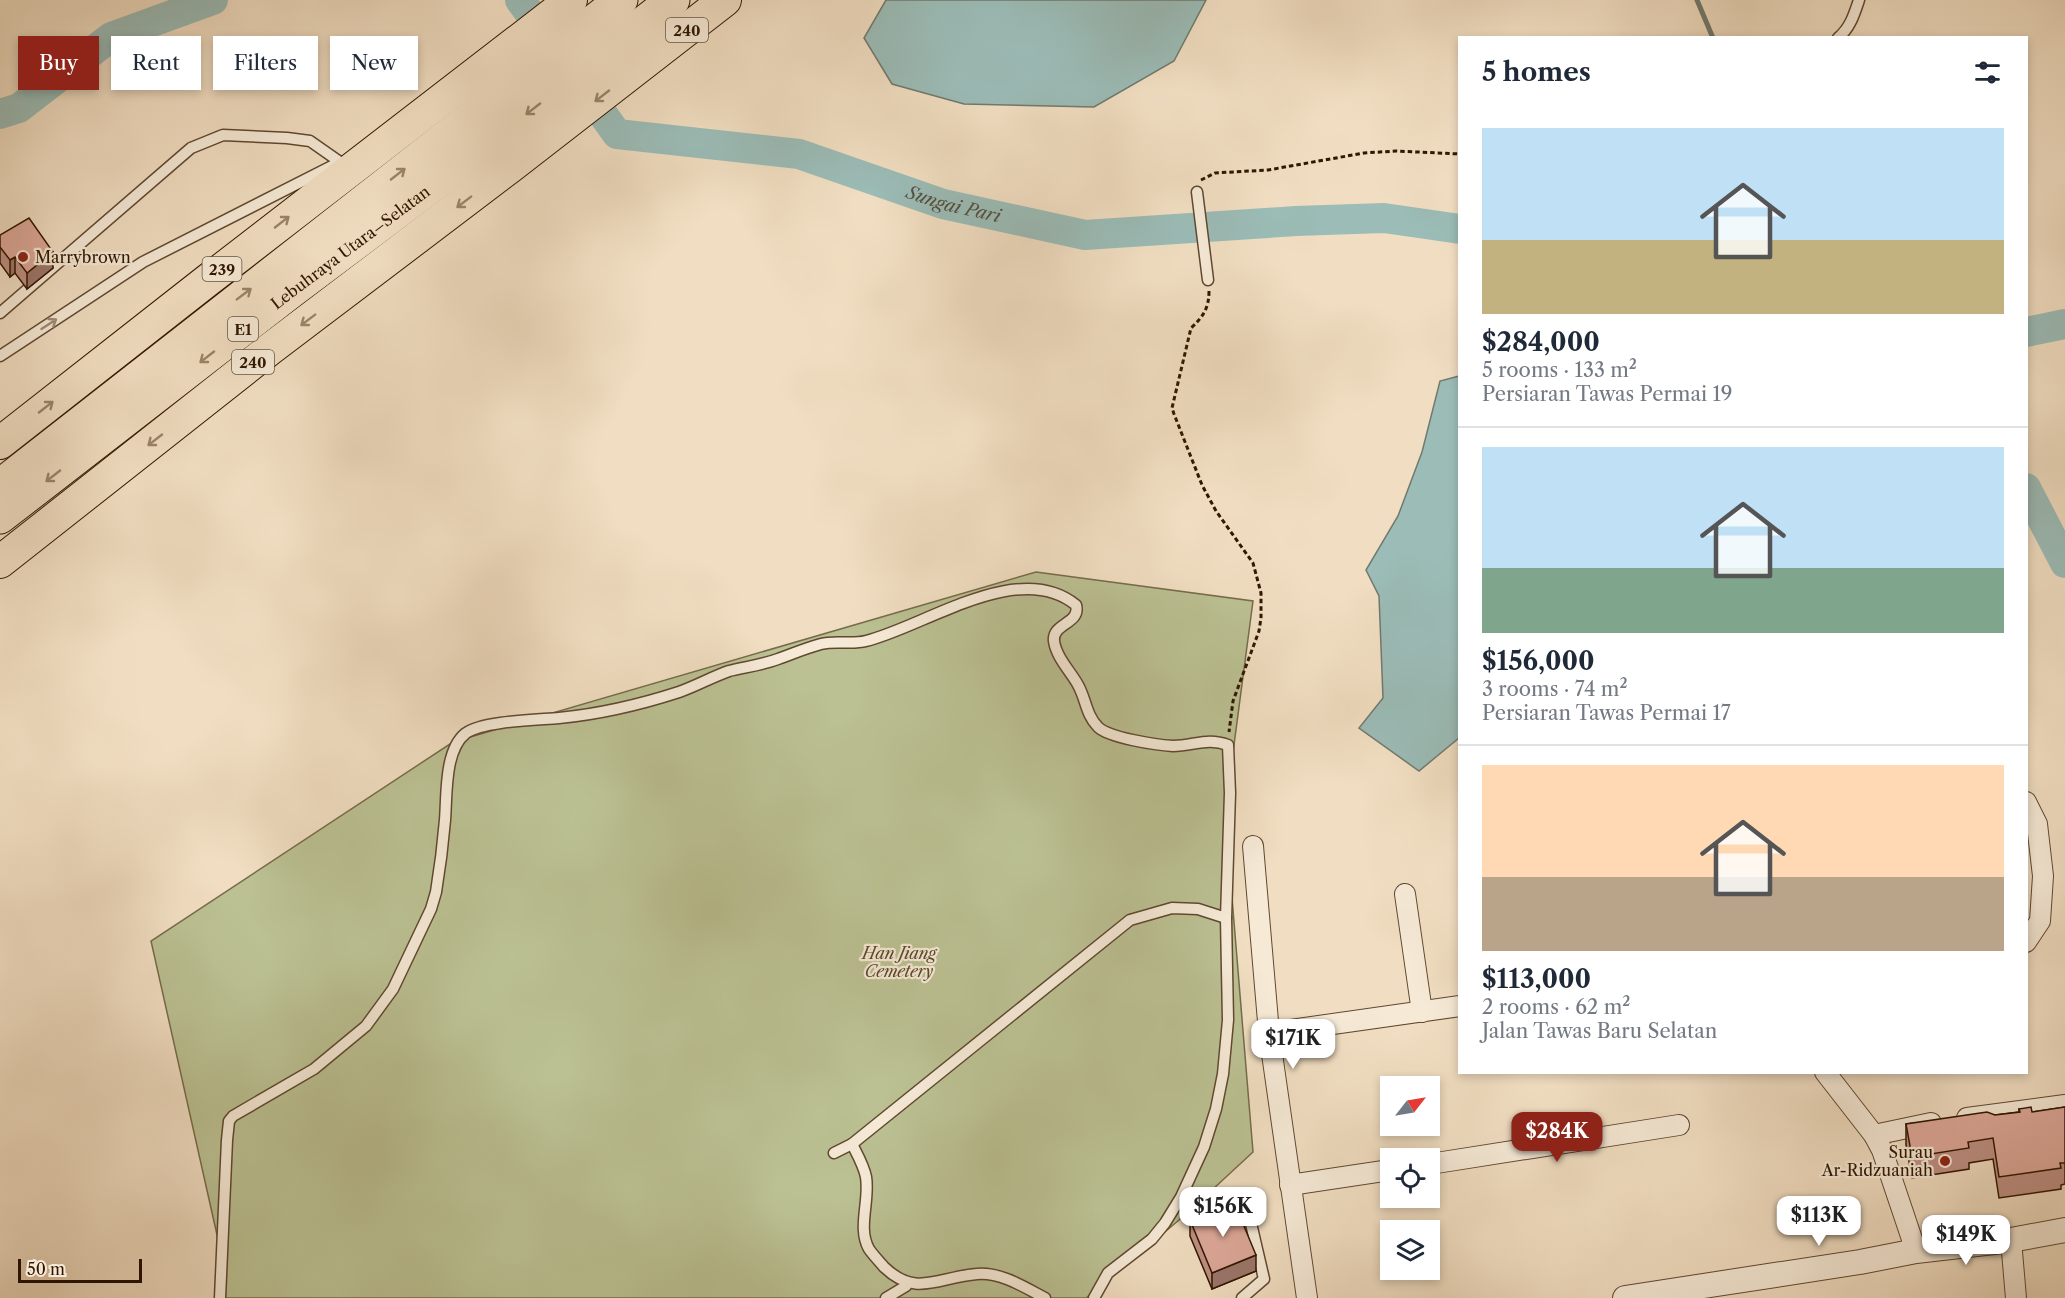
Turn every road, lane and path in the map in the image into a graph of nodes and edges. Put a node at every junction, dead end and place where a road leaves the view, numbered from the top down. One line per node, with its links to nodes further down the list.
1 (570, 0): 9 (main road, 239)
2 (673, 0): 7 (highway, Lebuhraya Utara–Selatan / E1)
3 (725, 0): 7 (main road, 240)
4 (1858, 0): 6 (lane)
5 (615, 4): 8 (highway, Lebuhraya Utara–Selatan / E1)
6 (1840, 36)
7 (638, 47): 8 (highway, Lebuhraya Utara–Selatan / E1, one-way to 8)
8 (489, 143): 17 (highway, Lebuhraya Utara–Selatan / E1, one-way to 8); 18 (highway, Lebuhraya Utara–Selatan / E1, one-way to 18); 19 (main road, 240, one-way to 19)
9 (371, 154): 11 (lane); 16 (main road, 239, one-way to 9)
10 (1458, 154): 12 (path)
11 (340, 162): 14 (lane); 15 (lane, one-way to 11)
12 (1197, 192): 13 (lane)
13 (1208, 280): 20 (path)
14 (0, 313)
15 (0, 356)
16 (0, 443)
17 (0, 486)
18 (0, 517)
19 (0, 561)
20 (1228, 745): 24 (lane); 43 (lane)
21 (2028, 806): 25 (street)
22 (1253, 846): 28 (street)
23 (1405, 894): 27 (street)
24 (1226, 918): 33 (lane); 46 (lane)
25 (2028, 939)
26 (1458, 1006): 27 (street)
27 (1422, 1012): 28 (street)
28 (1269, 1033): 37 (street)
29 (1827, 1074): 32 (street)
30 (2065, 1105): 32 (street)
31 (1679, 1125): 35 (street)
32 (1874, 1135): 41 (street)
33 (852, 1143): 34 (lane); 42 (lane)
34 (834, 1153)
35 (1440, 1162)
36 (1380, 1172): 37 (street)
37 (1290, 1185): 48 (street)
38 (1250, 1219): 47 (lane)
39 (2065, 1230): 40 (street)
40 (2011, 1240): 41 (street); 50 (street)
41 (1916, 1251): 49 (street)
42 (906, 1286): 44 (lane); 45 (lane)
43 (220, 1298)
44 (886, 1298)
45 (1045, 1298)
46 (1094, 1298)
47 (1242, 1298)
48 (1307, 1298)
49 (1625, 1298)
50 (2016, 1298)

